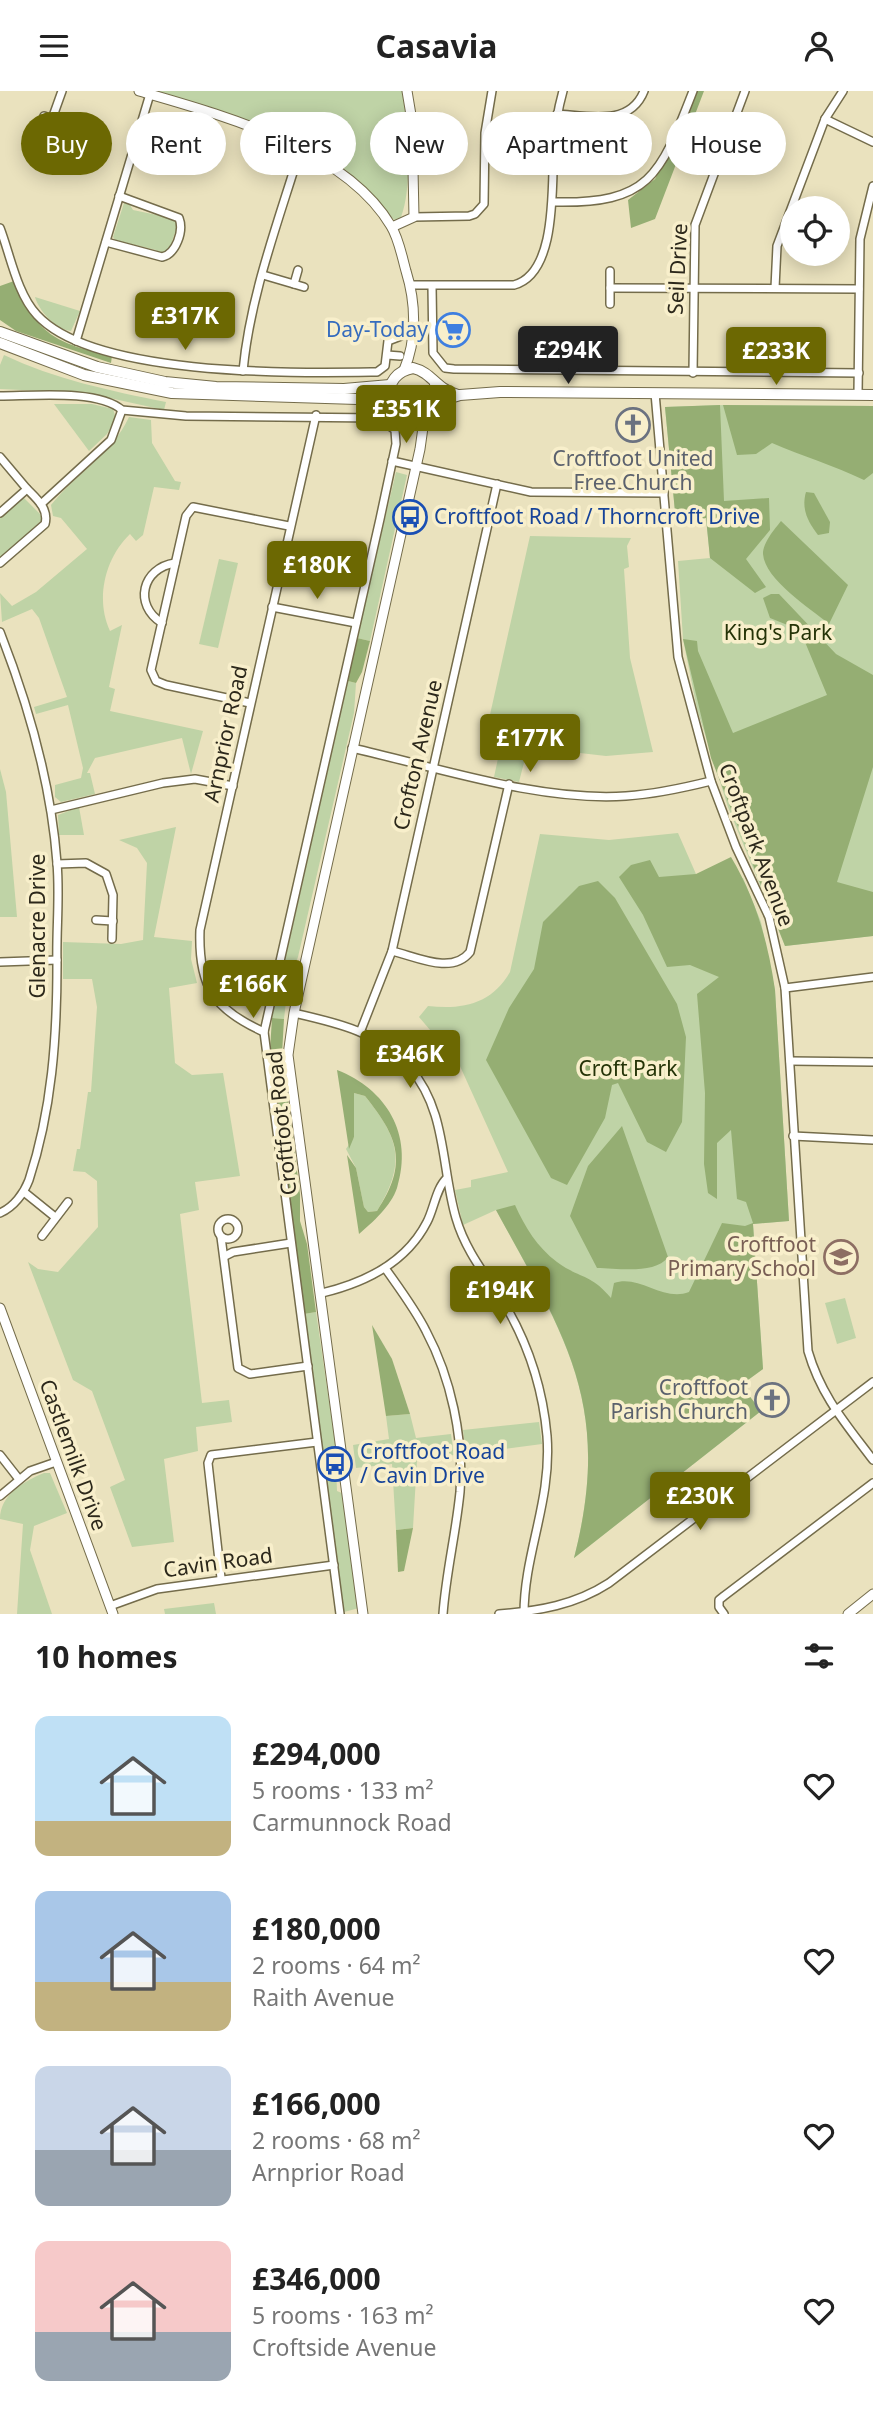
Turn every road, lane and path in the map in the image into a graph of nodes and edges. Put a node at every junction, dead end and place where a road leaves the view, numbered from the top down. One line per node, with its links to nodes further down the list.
1 (62, 91): 11 (street)
2 (139, 91): 10 (street)
3 (407, 91): 23 (street)
4 (492, 91): 23 (street)
5 (563, 91): 12 (street)
6 (644, 91): 13 (street)
7 (693, 91): 22 (street)
8 (745, 91): 35 (street, Seil Drive)
9 (843, 91): 14 (street)
10 (150, 94): 15 (street); 21 (street)
11 (51, 112)
12 (558, 112)
13 (624, 112)
14 (825, 119): 16 (street); 36 (street)
15 (240, 126)
16 (873, 142)
17 (293, 175): 29 (street)
18 (346, 175): 24 (street)
19 (555, 175): 22 (street)
20 (873, 186): 37 (street)
21 (119, 196): 26 (street); 26 (street)
22 (554, 202): 32 (street)
23 (414, 217): 24 (street)
24 (392, 227): 31 (street)
25 (0, 228): 41 (street)
26 (106, 242): 41 (street)
27 (298, 270): 30 (street)
28 (610, 271): 34 (street)
29 (263, 275): 30 (street); 48 (street)
30 (294, 284): 33 (street)
31 (410, 285): 32 (street); 43 (street)
32 (432, 286): 49 (street)
33 (304, 287)
34 (610, 288): 35 (street); 38 (street)
35 (693, 288): 36 (street); 49 (street, Seil Drive)
36 (775, 288): 37 (street)
37 (859, 289): 50 (street)
38 (610, 305)
39 (0, 333): 51 (main road)
40 (401, 336): 44 (street)
41 (76, 341): 48 (street)
42 (0, 343): 58 (main road)
43 (412, 351): 46 (street); 47 (street)
44 (387, 355): 45 (street); 48 (street)
45 (400, 356)
46 (404, 370): 47 (main road); 51 (main road)
47 (421, 370): 52 (main road)
48 (243, 371)
49 (693, 373): 50 (street)
50 (859, 373): 54 (street)
51 (390, 384): 58 (main road)
52 (435, 385): 55 (main road); 59 (main road)
53 (655, 393): 54 (main road); 55 (main road); 70 (street, Croftpark Avenue)
54 (858, 394): 56 (main road)
55 (460, 395): 59 (main road)
56 (873, 395)
57 (0, 396): 60 (street)
58 (389, 400): 63 (main road)
59 (433, 403): 61 (main road)
60 (122, 410): 62 (street); 71 (street)
61 (425, 413): 63 (main road); 64 (street, Croftfoot Road)
62 (316, 415): 66 (street, Croftfoot Road); 73 (street, Arnprior Road)
63 (412, 416): 64 (street)
64 (422, 429): 67 (street, Croftfoot Road)
65 (0, 457): 69 (street)
66 (392, 461): 67 (street); 78 (street, Croftfoot Road)
67 (416, 466): 68 (street); 81 (street, Croftfoot Road)
68 (497, 484): 70 (street); 82 (street, Crofton Avenue)
69 (27, 489): 71 (street); 72 (street)
70 (664, 493): 83 (street, Croftpark Avenue)
71 (41, 504): 74 (street)
72 (0, 513)
73 (289, 526): 75 (street); 76 (street, Arnprior Road)
74 (0, 563)
75 (175, 563): 77 (street); 77 (street)
76 (272, 607): 78 (street); 80 (street, Arnprior Road)
77 (162, 623): 80 (street)
78 (356, 624): 98 (street, Croftfoot Road)
79 (0, 632): 86 (street, Glenacre Drive)
80 (250, 703): 85 (street, Arnprior Road)
81 (352, 748): 82 (street); 96 (street, Croftfoot Road)
82 (433, 767): 84 (street); 91 (street, Crofton Avenue)
83 (711, 781): 84 (street); 95 (street, Croftpark Avenue)
84 (509, 784): 91 (street)
85 (233, 786): 86 (street); 98 (street, Arnprior Road)
86 (51, 810): 87 (street, Glenacre Drive)
87 (57, 864): 89 (street); 92 (street, Glenacre Drive)
88 (96, 920): 89 (street)
89 (113, 921): 90 (street)
90 (112, 939)
91 (392, 951): 97 (street, Crofton Avenue)
92 (57, 960): 93 (street); 104 (street, Glenacre Drive)
93 (0, 962)
94 (873, 977): 95 (street)
95 (785, 988): 99 (street, Croftpark Avenue)
96 (293, 1013): 97 (street); 113 (street, Croftfoot Road)
97 (361, 1030): 103 (street)
98 (264, 1032): 110 (street, Croftfoot Road)
99 (790, 1061): 100 (street); 101 (street, Croftpark Avenue)
100 (873, 1062)
101 (793, 1136): 102 (street); 117 (street, Croftpark Avenue)
102 (873, 1140)
103 (447, 1178): 112 (street); 129 (street)
104 (24, 1192): 106 (street, Glenacre Drive); 107 (street)
105 (68, 1202): 107 (street)
106 (0, 1213)
107 (55, 1217): 108 (street)
108 (42, 1236)
109 (221, 1237): 111 (street)
110 (291, 1243): 111 (street); 115 (street, Croftfoot Road)
111 (225, 1256): 115 (street)
112 (385, 1268): 113 (street); 132 (street)
113 (322, 1293): 131 (street, Croftfoot Road)
114 (0, 1308): 121 (street, Castlemilk Drive)
115 (307, 1366): 118 (street, Croftfoot Road)
116 (873, 1382): 117 (street)
117 (836, 1411): 120 (street, Croftpark Avenue); 129 (street)
118 (317, 1442): 125 (street, Croftfoot Road); 126 (street)
119 (0, 1455): 122 (street)
120 (873, 1460)
121 (56, 1461): 122 (street); 128 (street, Castlemilk Drive)
122 (18, 1478): 124 (street)
123 (873, 1483): 134 (street)
124 (0, 1496)
125 (334, 1565): 126 (street, Cavin Road); 130 (street, Croftfoot Road)
126 (221, 1578): 128 (street, Cavin Road)
127 (873, 1594): 135 (street)
128 (111, 1610)
129 (524, 1613): 133 (street)
130 (340, 1614)
131 (363, 1614)
132 (443, 1614)
133 (499, 1614)
134 (724, 1614)
135 (848, 1614)

